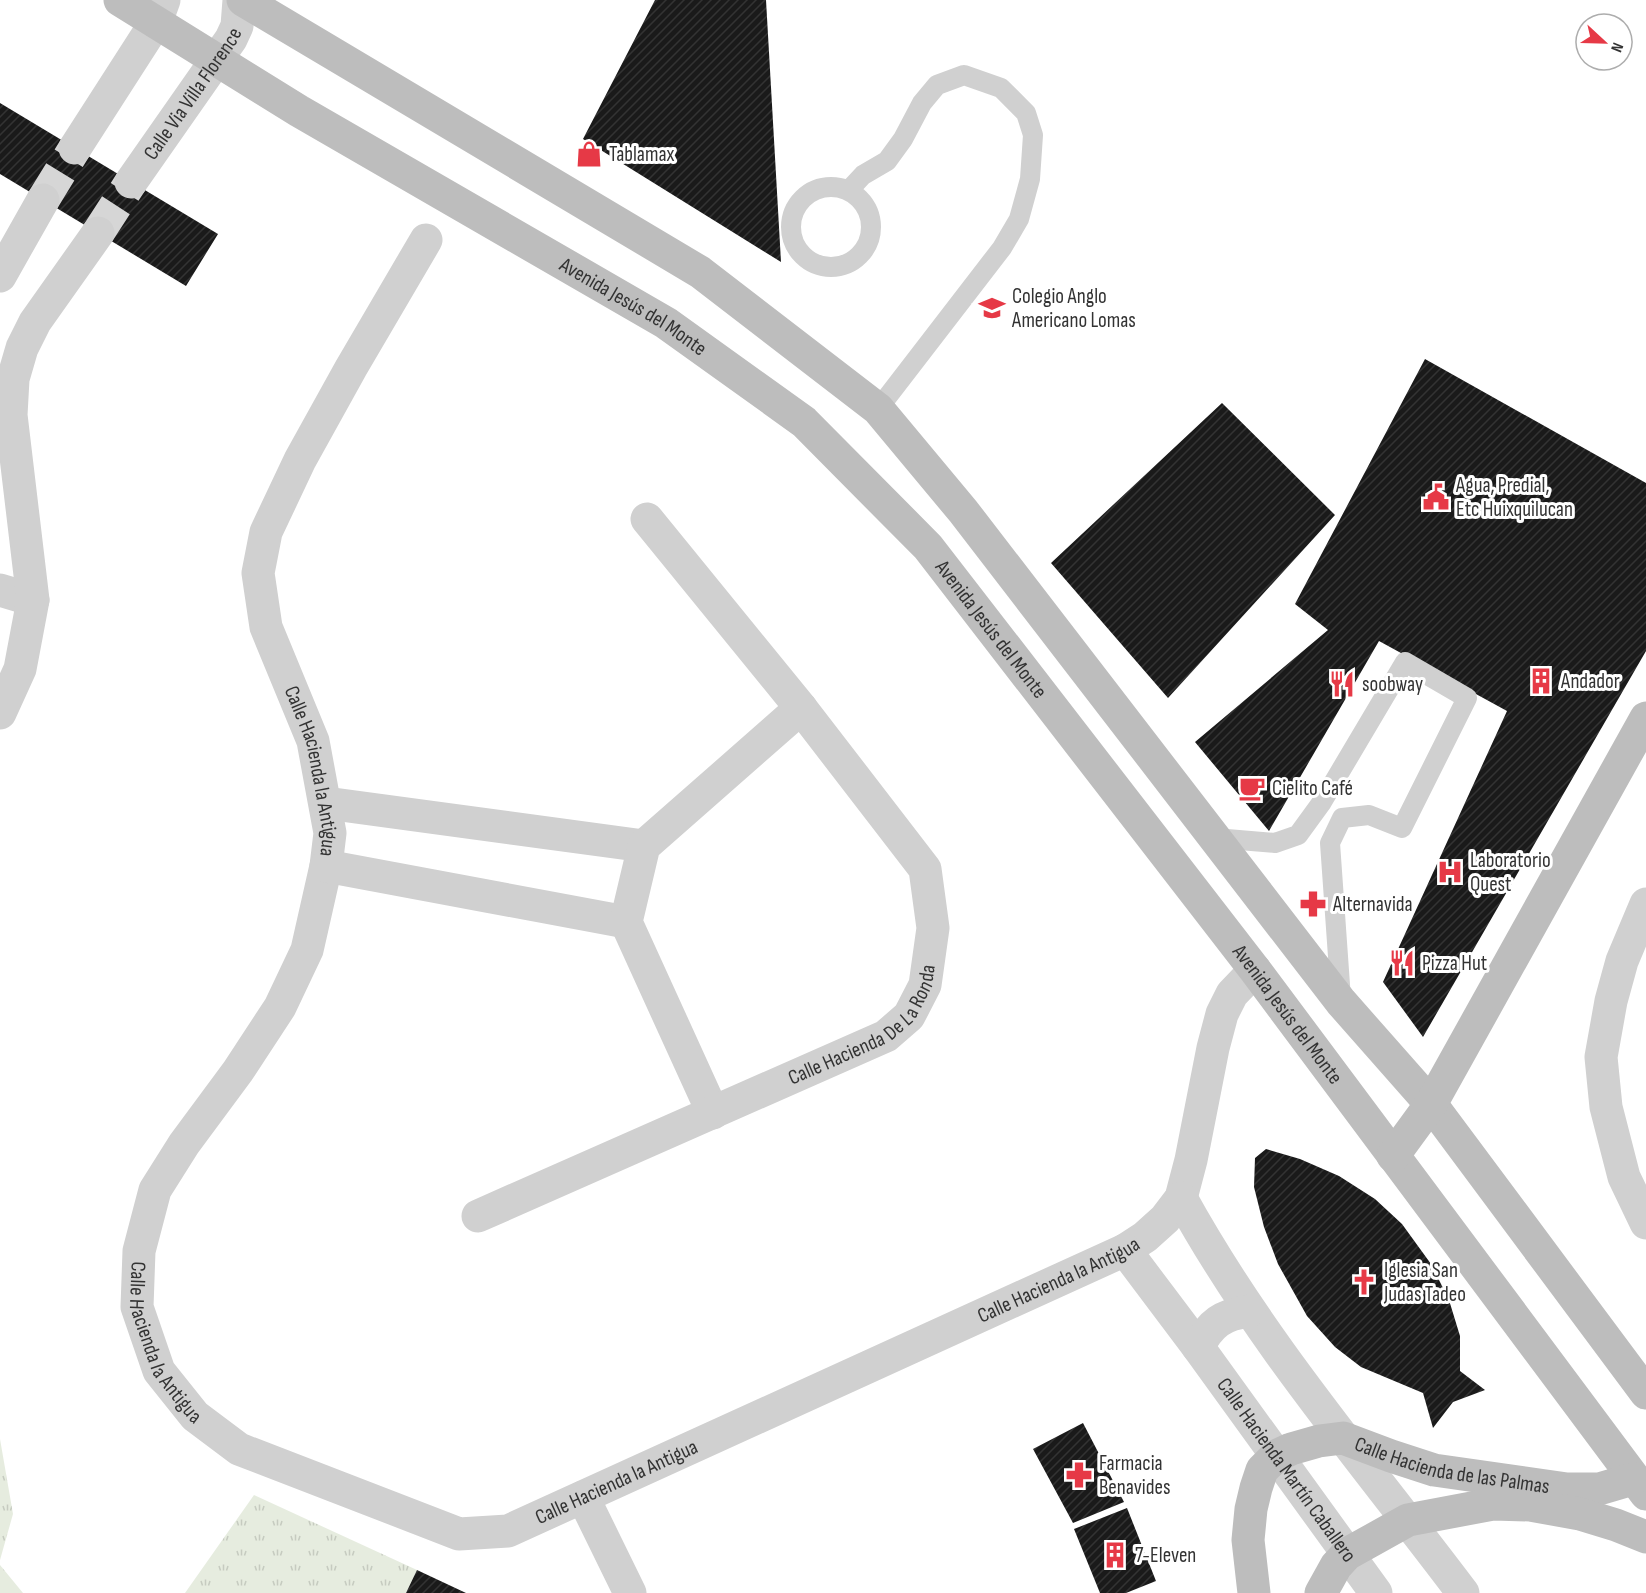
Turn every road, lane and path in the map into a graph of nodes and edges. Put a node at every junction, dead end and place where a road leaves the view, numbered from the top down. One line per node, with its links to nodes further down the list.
1 (120, 0): 3 (main road, Avenida Jesús del Monte)
2 (241, 0): 4 (street, Calle Via Villa Florence); 12 (main road)
3 (160, 11): 4 (main road, Avenida Jesús del Monte); 5 (street)
4 (216, 60): 6 (street, Calle Via Villa Florence); 25 (main road, Avenida Jesús del Monte)
5 (75, 148)
6 (131, 182)
7 (849, 190): 7 (lane); 12 (lane)
8 (43, 200): 11 (street)
9 (98, 233): 15 (street)
10 (426, 240): 19 (street, Calle Hacienda la Antigua)
11 (0, 276)
12 (878, 409): 20 (main road)
13 (647, 519): 16 (street, Calle Hacienda De La Ronda)
14 (0, 590): 15 (street)
15 (33, 600): 17 (street)
16 (801, 708): 21 (street); 28 (street, Calle Hacienda De La Ronda)
17 (0, 713)
18 (1646, 718): 27 (main road)
19 (326, 803): 21 (street); 22 (street, Calle Hacienda la Antigua)
20 (1215, 838): 26 (main road); 26 (lane)
21 (644, 846): 24 (street)
22 (326, 866): 24 (street); 40 (street, Calle Hacienda la Antigua)
23 (1646, 904): 32 (street)
24 (626, 922): 28 (street)
25 (1255, 970): 29 (main road, Avenida Jesús del Monte); 30 (street)
26 (1341, 1002): 27 (main road)
27 (1431, 1104): 29 (main road); 36 (main road)
28 (713, 1113): 31 (street, Calle Hacienda De La Ronda)
29 (1393, 1156): 39 (main road, Avenida Jesús del Monte)
30 (1181, 1198): 33 (street, Calle Hacienda la Antigua); 34 (street)
31 (478, 1216)
32 (1646, 1222)
33 (1125, 1250): 35 (street, Calle Hacienda Martín Caballero); 40 (street, Calle Hacienda la Antigua)
34 (1249, 1311): 35 (street); 37 (street)
35 (1198, 1347): 38 (street, Calle Hacienda Martín Caballero)
36 (1646, 1393)
37 (1343, 1438): 38 (main road, Calle Hacienda de las Palmas); 39 (main road, Calle Hacienda de las Palmas); 41 (street)
38 (1276, 1456): 43 (street, Calle Hacienda Martín Caballero); 45 (main road)
39 (1639, 1487)
40 (583, 1497): 44 (street)
41 (1408, 1520): 42 (main road, Calle Hacienda de las Palmas); 43 (main road, Calle Hacienda de las Palmas); 48 (street)
42 (1646, 1537)
43 (1347, 1554): 46 (main road, Calle Hacienda de las Palmas); 47 (street, Calle Hacienda Martín Caballero)
44 (630, 1593)
45 (1254, 1593)
46 (1321, 1593)
47 (1376, 1593)
48 (1463, 1593)

